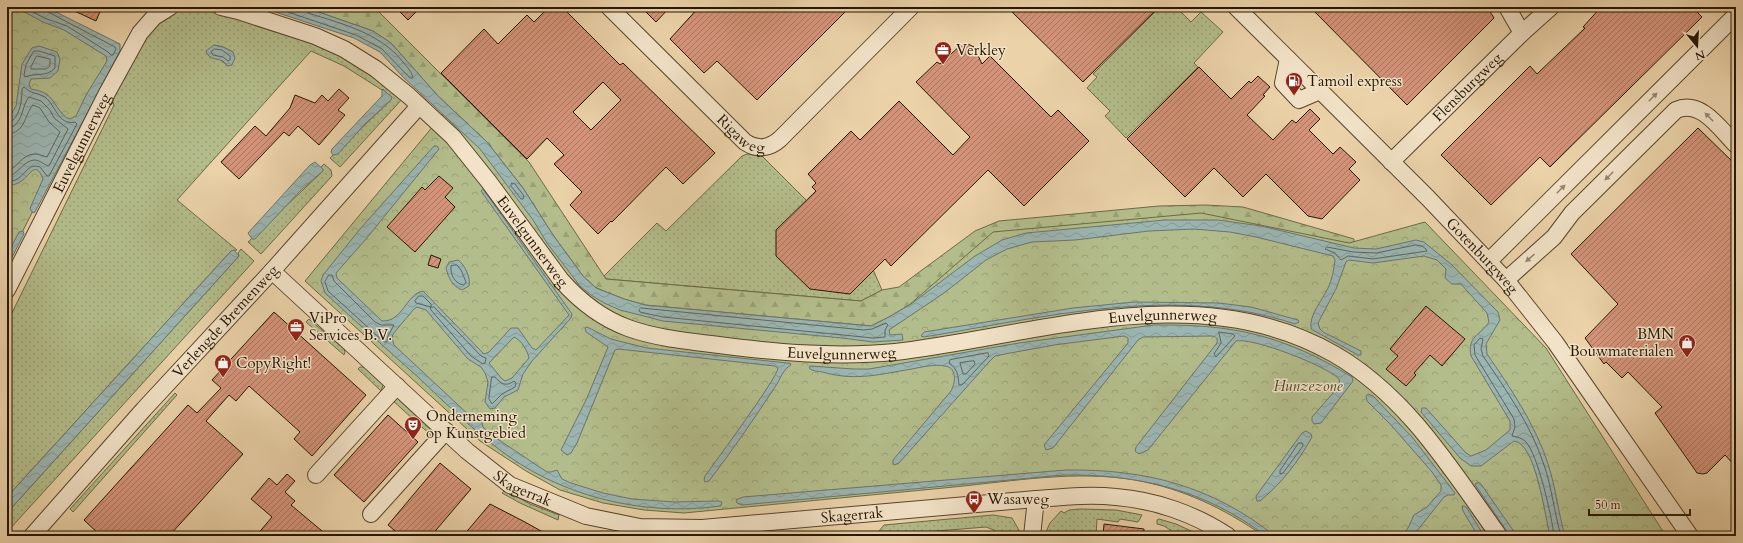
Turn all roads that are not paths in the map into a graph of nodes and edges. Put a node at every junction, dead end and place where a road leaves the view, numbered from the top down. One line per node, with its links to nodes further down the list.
1 (170, 7): 16 (street, Euvelgunnerweg)
2 (221, 7): 10 (street, Euvelgunnerweg)
3 (609, 7): 4 (street, Rigaweg)
4 (911, 7)
5 (1236, 7): 12 (street, Gotenburgweg)
6 (1507, 7): 9 (street)
7 (1551, 7): 9 (street, Flensburgweg)
8 (1736, 15): 13 (street, one-way to 8)
9 (1522, 33): 12 (street, Flensburgweg)
10 (419, 106): 14 (street, Verlengde Bremenweg); 26 (street, Euvelgunnerweg)
11 (1736, 145): 15 (street, one-way to 15)
12 (1391, 162): 13 (street, Gotenburgweg)
13 (1489, 261): 15 (street, Gotenburgweg)
14 (272, 271): 17 (street, Skagerrak); 23 (street, Verlengde Bremenweg)
15 (1506, 280): 27 (street, Gotenburgweg)
16 (7, 290)
17 (397, 386): 18 (street, Skagerrak); 19 (street)
18 (446, 431): 21 (street); 22 (street, Skagerrak)
19 (316, 475)
20 (1036, 499): 22 (street, Skagerrak); 24 (street); 25 (street, Skagerrak)
21 (371, 514)
22 (701, 532)
23 (36, 535)
24 (1032, 536)
25 (1228, 536)
26 (1499, 536)
27 (1690, 536)

